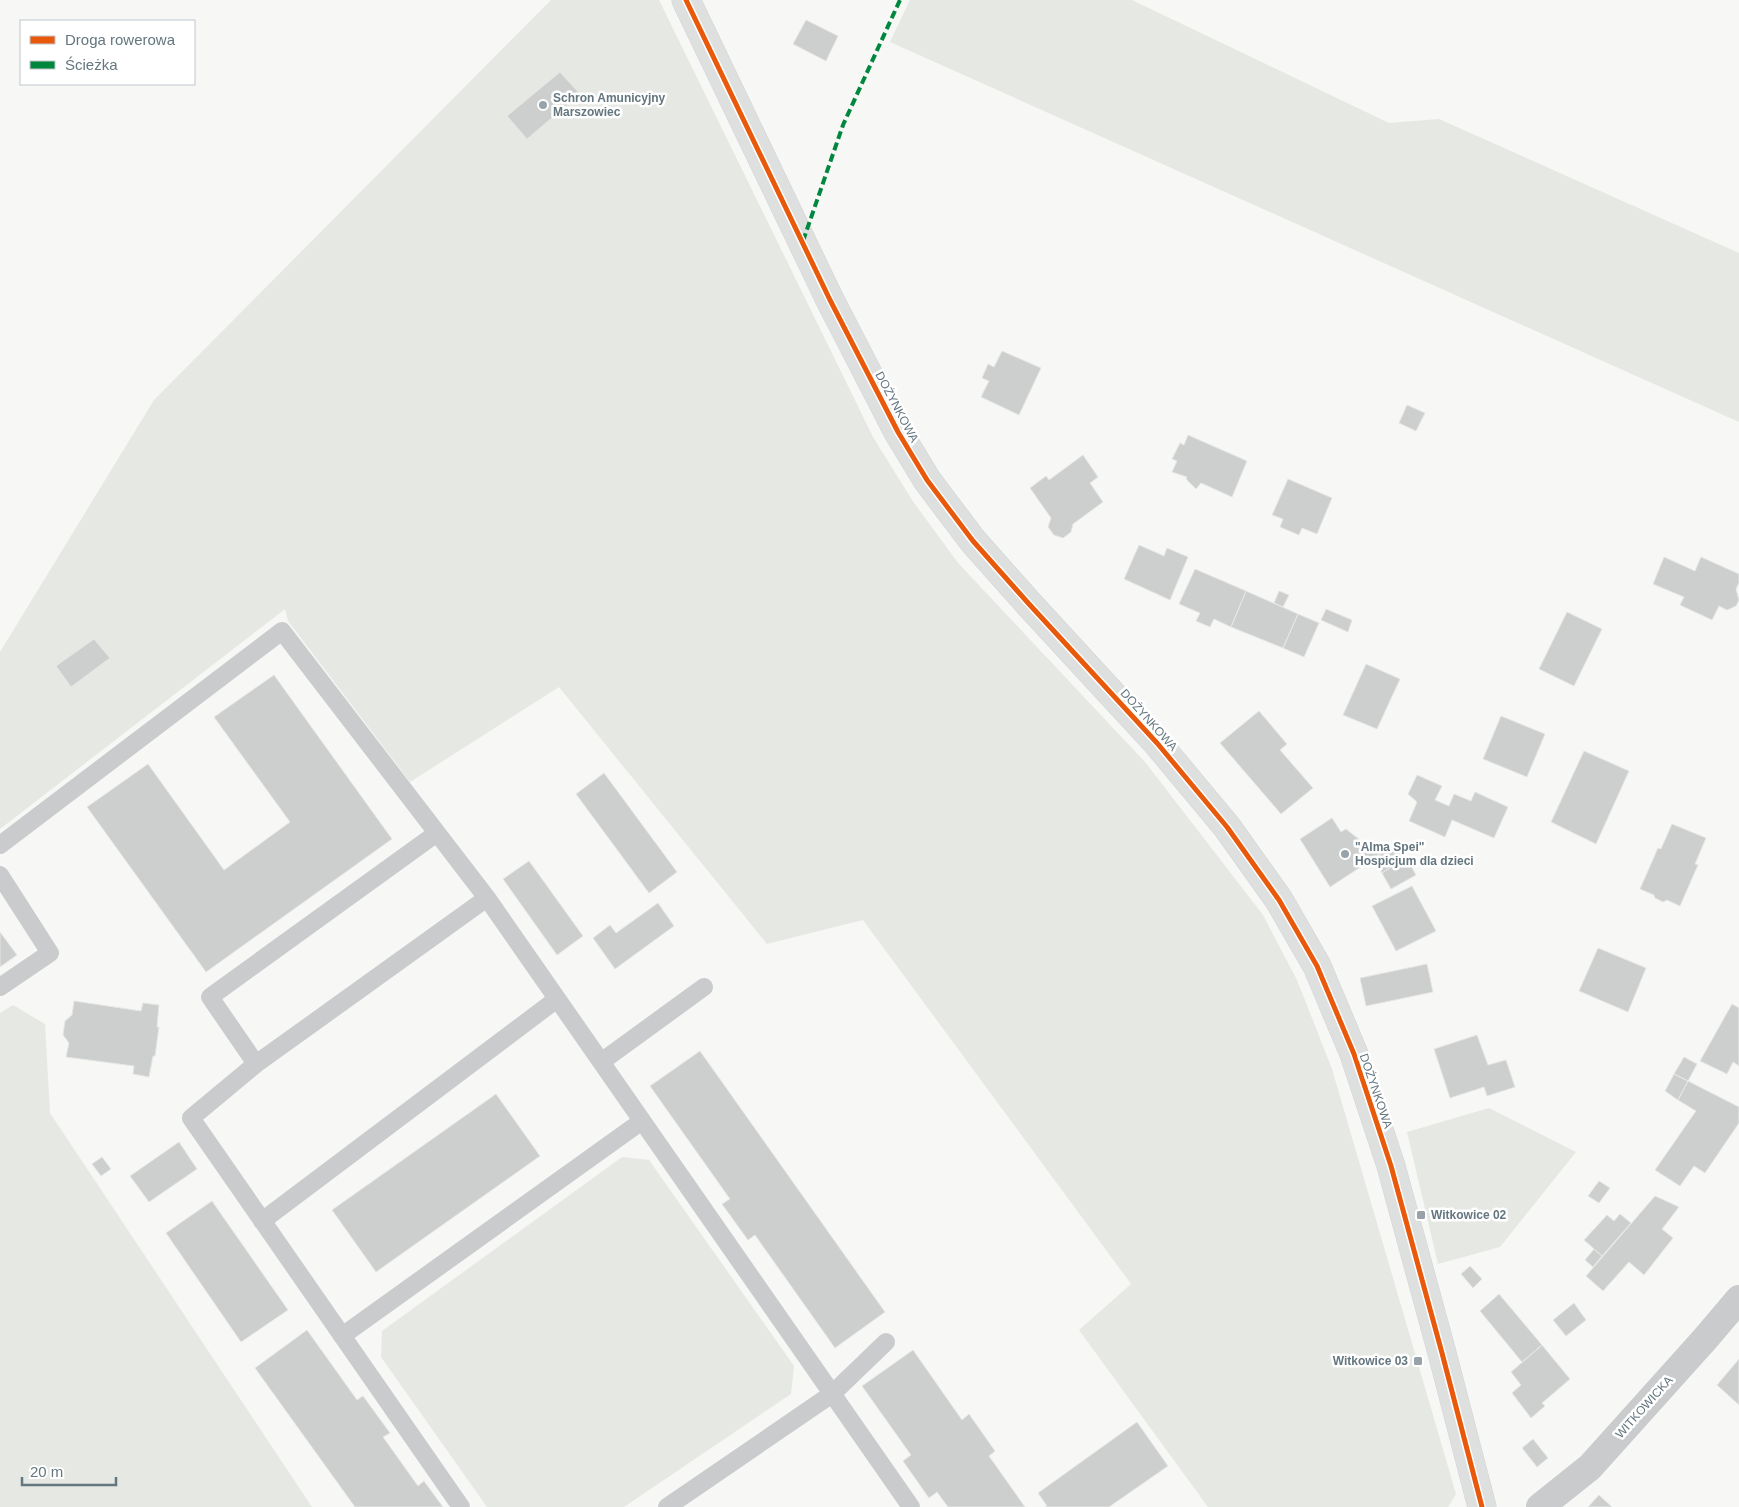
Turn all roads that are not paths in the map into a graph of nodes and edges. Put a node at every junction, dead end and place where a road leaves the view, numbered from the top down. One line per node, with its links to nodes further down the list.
1 (686, 0): 20 (street, DOŻYNKOWA)
2 (437, 833): 3 (lane); 5 (lane); 10 (lane)
3 (0, 845)
4 (0, 874): 6 (lane)
5 (487, 898): 8 (lane); 10 (lane)
6 (0, 987)
7 (704, 987): 9 (lane)
8 (557, 999): 9 (lane); 12 (lane)
9 (601, 1062): 11 (lane)
10 (256, 1064): 12 (lane)
11 (642, 1120): 14 (lane); 16 (lane)
12 (262, 1221): 14 (lane)
13 (1739, 1299): 21 (street, WITKOWICKA)
14 (342, 1336): 17 (lane)
15 (886, 1342): 16 (lane)
16 (832, 1394): 18 (lane); 19 (lane)
17 (461, 1507)
18 (667, 1507)
19 (911, 1507)
20 (1482, 1507)
21 (1540, 1507)

